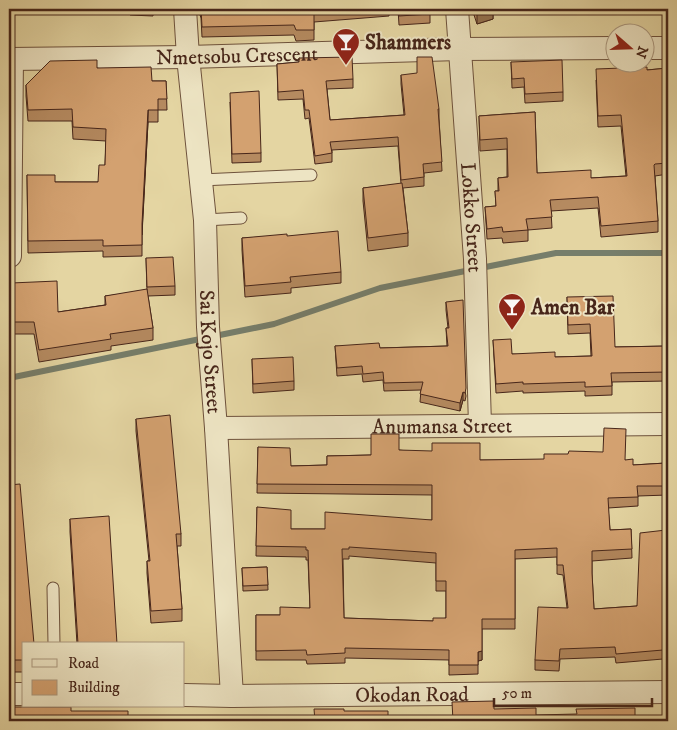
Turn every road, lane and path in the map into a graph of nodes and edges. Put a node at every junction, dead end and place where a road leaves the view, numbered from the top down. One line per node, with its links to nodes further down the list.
1 (185, 9): 7 (street, Sai Kojo Street)
2 (457, 9): 6 (street, Lokko Street)
3 (604, 48): 6 (street, Nmetsobu Crescent)
4 (654, 48): 5 (street)
5 (668, 48)
6 (459, 49): 7 (street, Nmetsobu Crescent); 16 (street, Lokko Street)
7 (188, 57): 8 (street, Nmetsobu Crescent); 10 (street, Sai Kojo Street)
8 (10, 59): 13 (street)
9 (311, 175): 10 (lane)
10 (201, 180): 12 (street, Sai Kojo Street)
11 (242, 218): 12 (lane)
12 (205, 220): 17 (street, Sai Kojo Street)
13 (9, 233): 14 (street)
14 (10, 256)
15 (668, 424): 16 (street, Anumansa Street)
16 (480, 426): 17 (street, Anumansa Street)
17 (216, 428): 24 (street, Sai Kojo Street)
18 (53, 588): 19 (lane)
19 (54, 642)
20 (668, 692): 24 (street, Okodan Road)
21 (9, 694): 22 (street)
22 (22, 694)
23 (185, 695): 24 (street, Okodan Road)
24 (232, 696)

